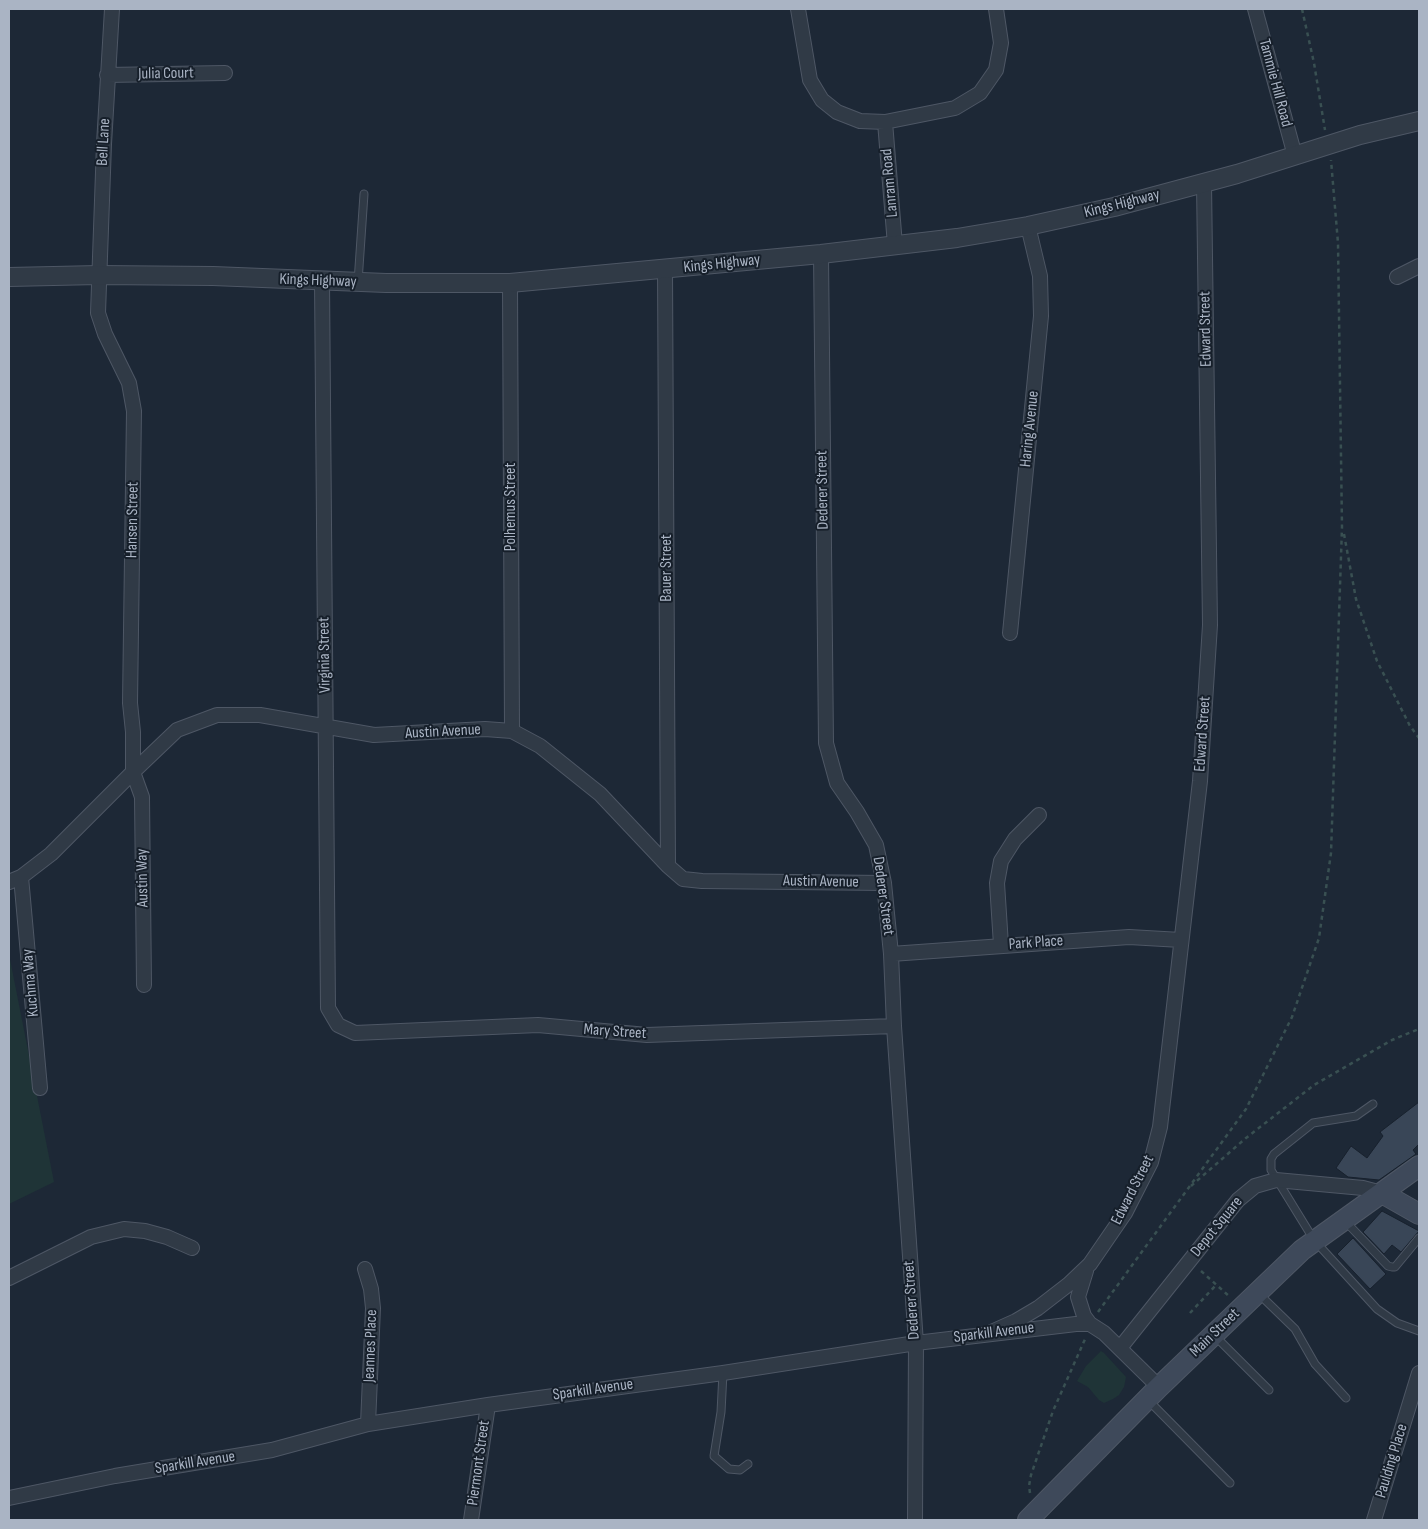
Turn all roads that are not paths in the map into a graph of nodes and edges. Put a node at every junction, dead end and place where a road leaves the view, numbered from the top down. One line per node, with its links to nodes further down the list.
1 (112, 9): 6 (street, Bell Lane)
2 (798, 9): 8 (street)
3 (996, 9): 8 (street)
4 (1255, 9): 9 (street, Tammie Hill Road)
5 (225, 73): 6 (street, Julia Court)
6 (107, 75): 17 (street, Bell Lane)
7 (1419, 121): 9 (street, Kings Highway)
8 (884, 122): 13 (street, Lanram Road)
9 (1295, 156): 10 (street, Kings Highway)
10 (1204, 183): 12 (street, Kings Highway); 31 (street, Edward Street)
11 (364, 194): 21 (lane)
12 (1028, 226): 13 (street, Kings Highway); 23 (street, Haring Avenue)
13 (895, 245): 14 (street, Kings Highway)
14 (821, 254): 16 (street, Kings Highway); 30 (street, Dederer Street)
15 (1419, 266): 19 (street)
16 (665, 270): 22 (street, Kings Highway); 28 (street, Bauer Street)
17 (98, 275): 18 (street, Kings Highway); 20 (street, Kings Highway); 26 (street, Hansen Street)
18 (9, 277)
19 (1397, 277)
20 (322, 281): 21 (street, Kings Highway); 24 (street, Virginia Street)
21 (358, 282): 22 (street, Kings Highway)
22 (510, 283): 25 (street, Polhemus Street)
23 (1010, 633)
24 (326, 727): 25 (street, Austin Avenue); 26 (street, Austin Avenue); 35 (street, Virginia Street)
25 (512, 731): 28 (street, Austin Avenue)
26 (132, 772): 29 (street, Austin Avenue); 34 (street, Austin Way)
27 (1039, 815): 32 (street)
28 (668, 866): 30 (street, Austin Avenue)
29 (15, 880): 37 (street, Kuchma Way)
30 (884, 883): 33 (street, Dederer Street)
31 (1180, 940): 32 (street, Park Place); 47 (street, Edward Street)
32 (1001, 945): 33 (street, Park Place)
33 (891, 954): 36 (street, Dederer Street)
34 (144, 985)
35 (338, 1025): 36 (street, Mary Street)
36 (894, 1026): 55 (street, Dederer Street)
37 (40, 1088)
38 (1373, 1104): 40 (lane)
39 (1419, 1166): 41 (main road, Main Street)
40 (1276, 1180): 41 (street, Depot Square); 45 (lane); 56 (street, Depot Square)
41 (1382, 1193): 42 (main road); 43 (main road, Main Street)
42 (1419, 1214)
43 (1344, 1220): 44 (lane); 45 (main road, Main Street)
44 (1419, 1238)
45 (1314, 1240): 50 (main road, Main Street); 52 (lane)
46 (192, 1248): 49 (street)
47 (1090, 1264): 51 (street); 53 (street)
48 (365, 1269): 63 (street, Jeannes Place)
49 (9, 1278)
50 (1257, 1292): 54 (main road, Main Street); 61 (lane)
51 (1091, 1325): 53 (street, Sparkill Avenue); 56 (street)
52 (1419, 1331)
53 (987, 1334): 55 (street, Sparkill Avenue)
54 (1213, 1334): 59 (lane); 60 (main road, Main Street)
55 (916, 1343): 57 (street, Sparkill Avenue); 69 (street, Dederer Street)
56 (1120, 1348): 60 (street)
57 (723, 1372): 62 (street, Sparkill Avenue); 64 (lane)
58 (1419, 1373): 70 (street, Paulding Place)
59 (1269, 1390)
60 (1153, 1393): 65 (lane); 67 (main road, Main Street)
61 (1346, 1398)
62 (488, 1405): 63 (street, Sparkill Avenue); 68 (street, Piermont Street)
63 (368, 1424): 66 (street, Sparkill Avenue)
64 (748, 1464)
65 (1230, 1483)
66 (9, 1498)
67 (1030, 1515)
68 (471, 1520)
69 (915, 1520)
70 (1374, 1520)

